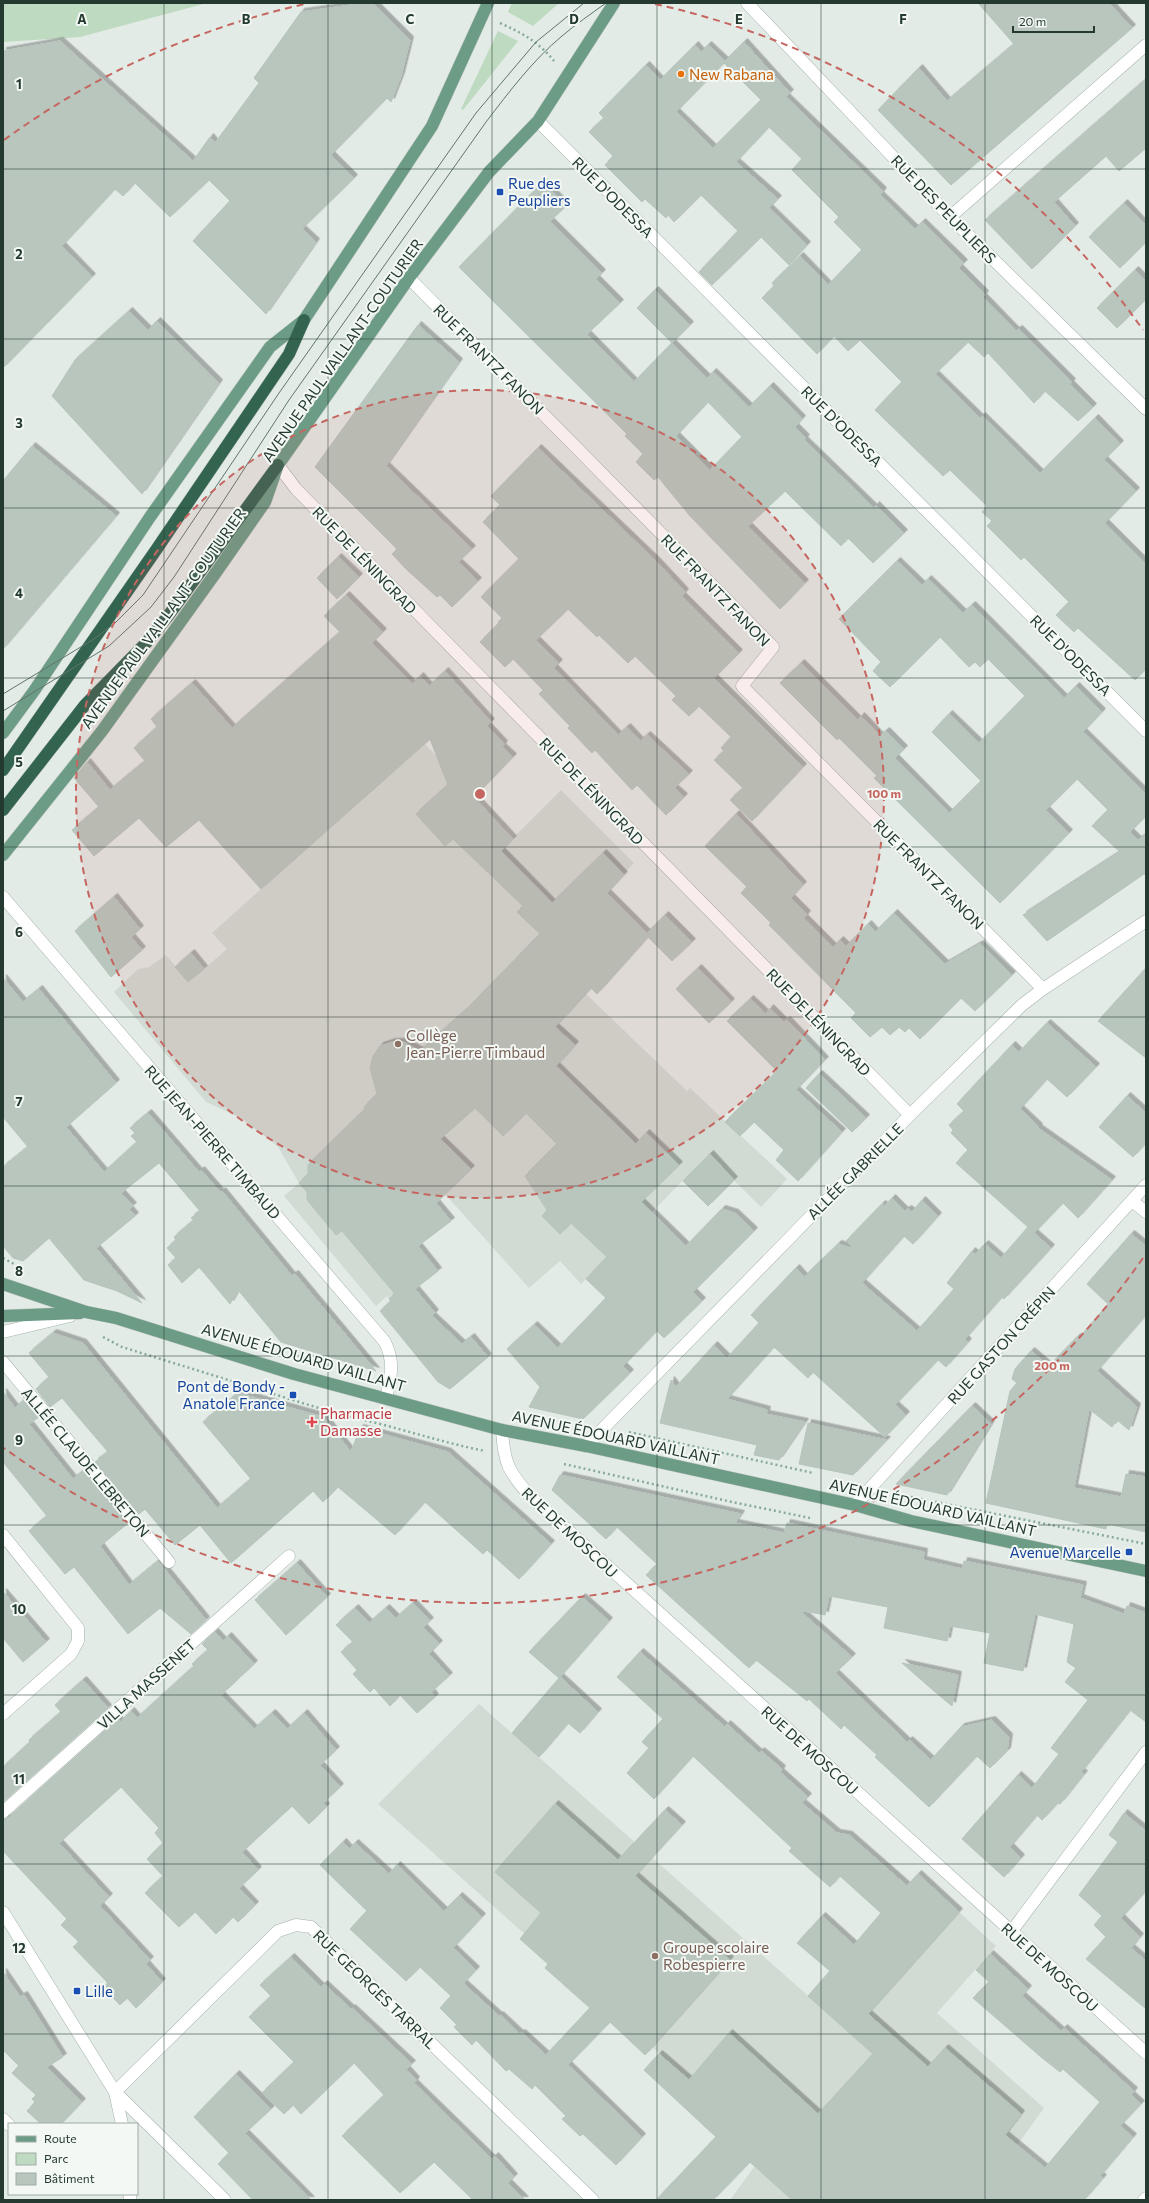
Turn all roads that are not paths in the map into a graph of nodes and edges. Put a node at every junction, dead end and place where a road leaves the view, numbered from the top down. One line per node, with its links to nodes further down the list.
1 (488, 3): 8 (main road)
2 (614, 3): 5 (main road, AVENUE PAUL VAILLANT-COUTURIER)
3 (747, 3): 6 (street, RUE DES PEUPLIERS)
4 (1146, 45): 6 (street)
5 (538, 121): 7 (main road, AVENUE PAUL VAILLANT-COUTURIER); 11 (street, RUE D'ODESSA)
6 (950, 217): 9 (street, RUE DES PEUPLIERS)
7 (409, 278): 10 (main road, AVENUE PAUL VAILLANT-COUTURIER); 18 (street, RUE FRANTZ FANON)
8 (304, 320): 12 (main road); 13 (highway)
9 (1146, 409)
10 (278, 465): 14 (highway); 15 (main road, AVENUE PAUL VAILLANT-COUTURIER); 19 (street, RUE DE LÉNINGRAD)
11 (1146, 731)
12 (3, 733)
13 (3, 770)
14 (3, 810)
15 (3, 855)
16 (3, 897): 28 (street, RUE JEAN-PIERRE TIMBAUD)
17 (1146, 921): 18 (street, ALLÉE GABRIELLE)
18 (1043, 989): 19 (street, ALLÉE GABRIELLE)
19 (910, 1115): 30 (street, ALLÉE GABRIELLE)
20 (1146, 1185): 21 (street, RUE GASTON CRÉPIN)
21 (1132, 1201): 22 (street); 31 (street, RUE GASTON CRÉPIN)
22 (1146, 1212)
23 (3, 1284): 24 (main road, AVENUE ÉDOUARD VAILLANT)
24 (86, 1312): 25 (main road, AVENUE ÉDOUARD VAILLANT); 26 (street); 28 (main road, AVENUE ÉDOUARD VAILLANT)
25 (3, 1316)
26 (3, 1332)
27 (3, 1362): 34 (street, ALLÉE CLAUDE LEBRETON)
28 (386, 1398): 29 (main road, AVENUE ÉDOUARD VAILLANT)
29 (502, 1430): 30 (main road, AVENUE ÉDOUARD VAILLANT); 40 (street, RUE DE MOSCOU)
30 (586, 1446): 31 (main road, AVENUE ÉDOUARD VAILLANT)
31 (855, 1505): 35 (main road, AVENUE ÉDOUARD VAILLANT)
32 (3, 1535): 36 (street)
33 (289, 1556): 38 (street, VILLA MASSENET)
34 (169, 1562)
35 (1146, 1571)
36 (3, 1714)
37 (1146, 1752): 40 (street)
38 (3, 1812)
39 (3, 1912): 42 (street)
40 (1011, 1932): 41 (street, RUE DE MOSCOU)
41 (1146, 2053)
42 (115, 2092): 43 (street); 45 (street); 46 (street, RUE GEORGES TARRAL)
43 (122, 2123)
44 (1146, 2198): 47 (street)
45 (225, 2200)
46 (593, 2200)
47 (1144, 2200)

